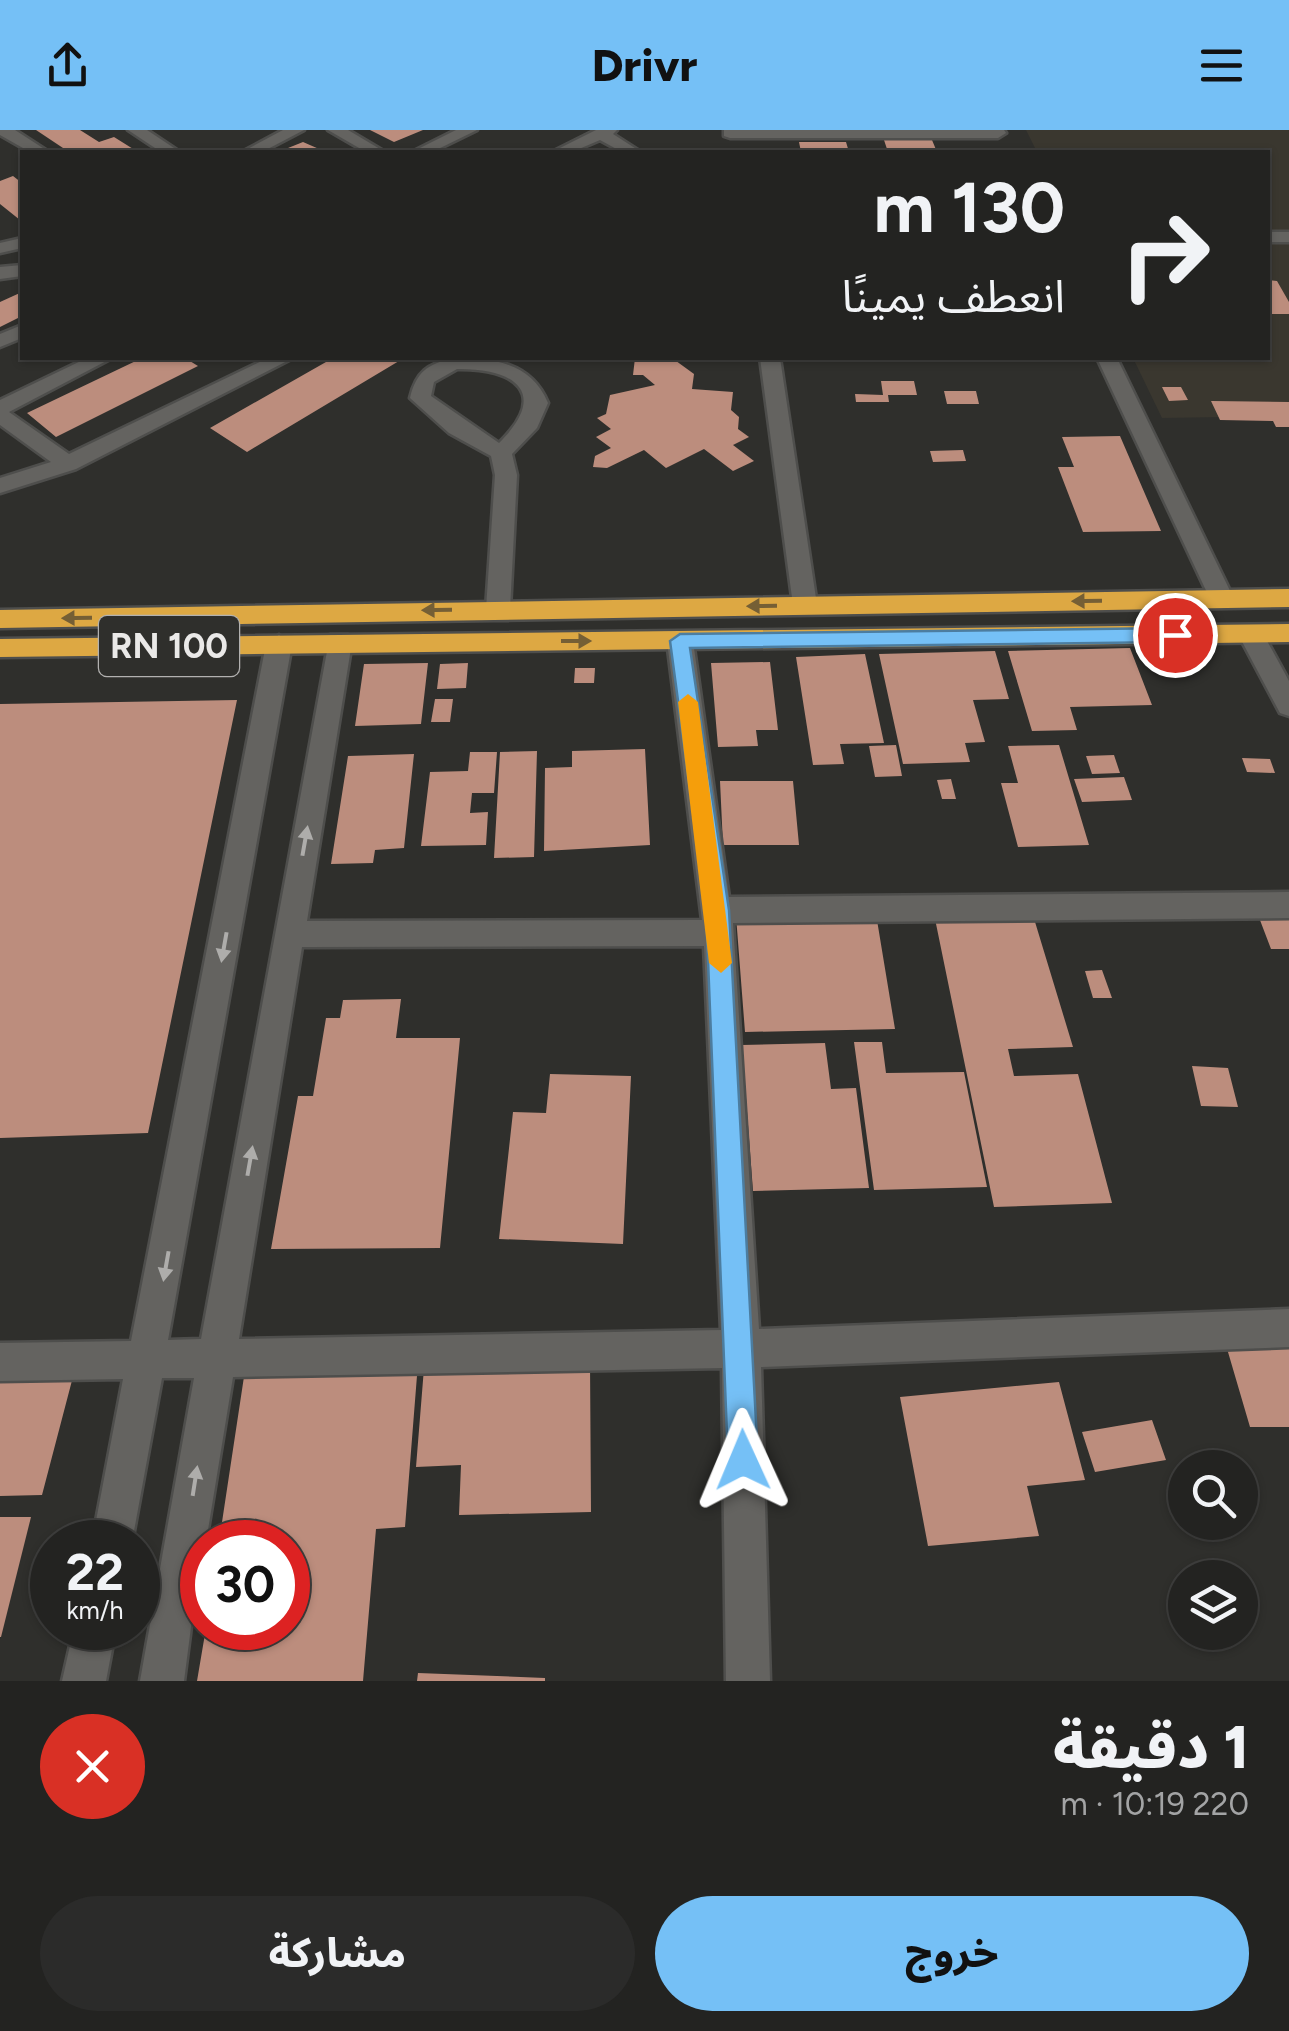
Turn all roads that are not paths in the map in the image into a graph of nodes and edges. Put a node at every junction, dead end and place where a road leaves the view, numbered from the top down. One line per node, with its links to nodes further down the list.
1 (3, 130): 11 (street)
2 (136, 130): 12 (street)
3 (296, 130): 13 (street)
4 (469, 130): 15 (street)
5 (343, 131): 14 (street)
6 (912, 131): 7 (street); 10 (street)
7 (998, 131)
8 (605, 132): 16 (street); 17 (street)
9 (730, 132): 10 (street)
10 (859, 132)
11 (35, 149)
12 (169, 150)
13 (254, 150)
14 (371, 150)
15 (424, 150)
16 (564, 150)
17 (630, 150)
18 (98, 360): 22 (street)
19 (278, 360): 24 (street)
20 (770, 360): 28 (street)
21 (1107, 360): 27 (street)
22 (0, 412): 24 (street)
23 (501, 453): 23 (street); 29 (street)
24 (68, 464): 25 (street)
25 (0, 486)
26 (1289, 598): 27 (highway)
27 (1222, 599): 28 (highway, one-way to 28)
28 (805, 605): 29 (highway, one-way to 29)
29 (498, 608): 30 (highway, one-way to 30)
30 (0, 619)
31 (1289, 633): 32 (highway, RN 100)
32 (1251, 634): 33 (highway, RN 100); 37 (street)
33 (680, 641): 34 (highway, RN 100, one-way to 33); 39 (street)
34 (339, 642): 35 (highway, RN 100); 40 (street, one-way to 34)
35 (279, 644): 36 (highway, RN 100); 44 (street, one-way to 44)
36 (0, 648)
37 (1289, 706)
38 (1289, 906): 39 (street)
39 (718, 921): 40 (street); 42 (street)
40 (289, 934): 43 (street, one-way to 40)
41 (1289, 1328): 42 (street)
42 (741, 1349): 43 (street); 50 (street)
43 (216, 1358): 44 (street); 49 (street, one-way to 43)
44 (150, 1359): 45 (street); 46 (street)
45 (0, 1362)
46 (117, 1520)
47 (90, 1650): 48 (street)
48 (84, 1681)
49 (162, 1681)
50 (748, 1681)

